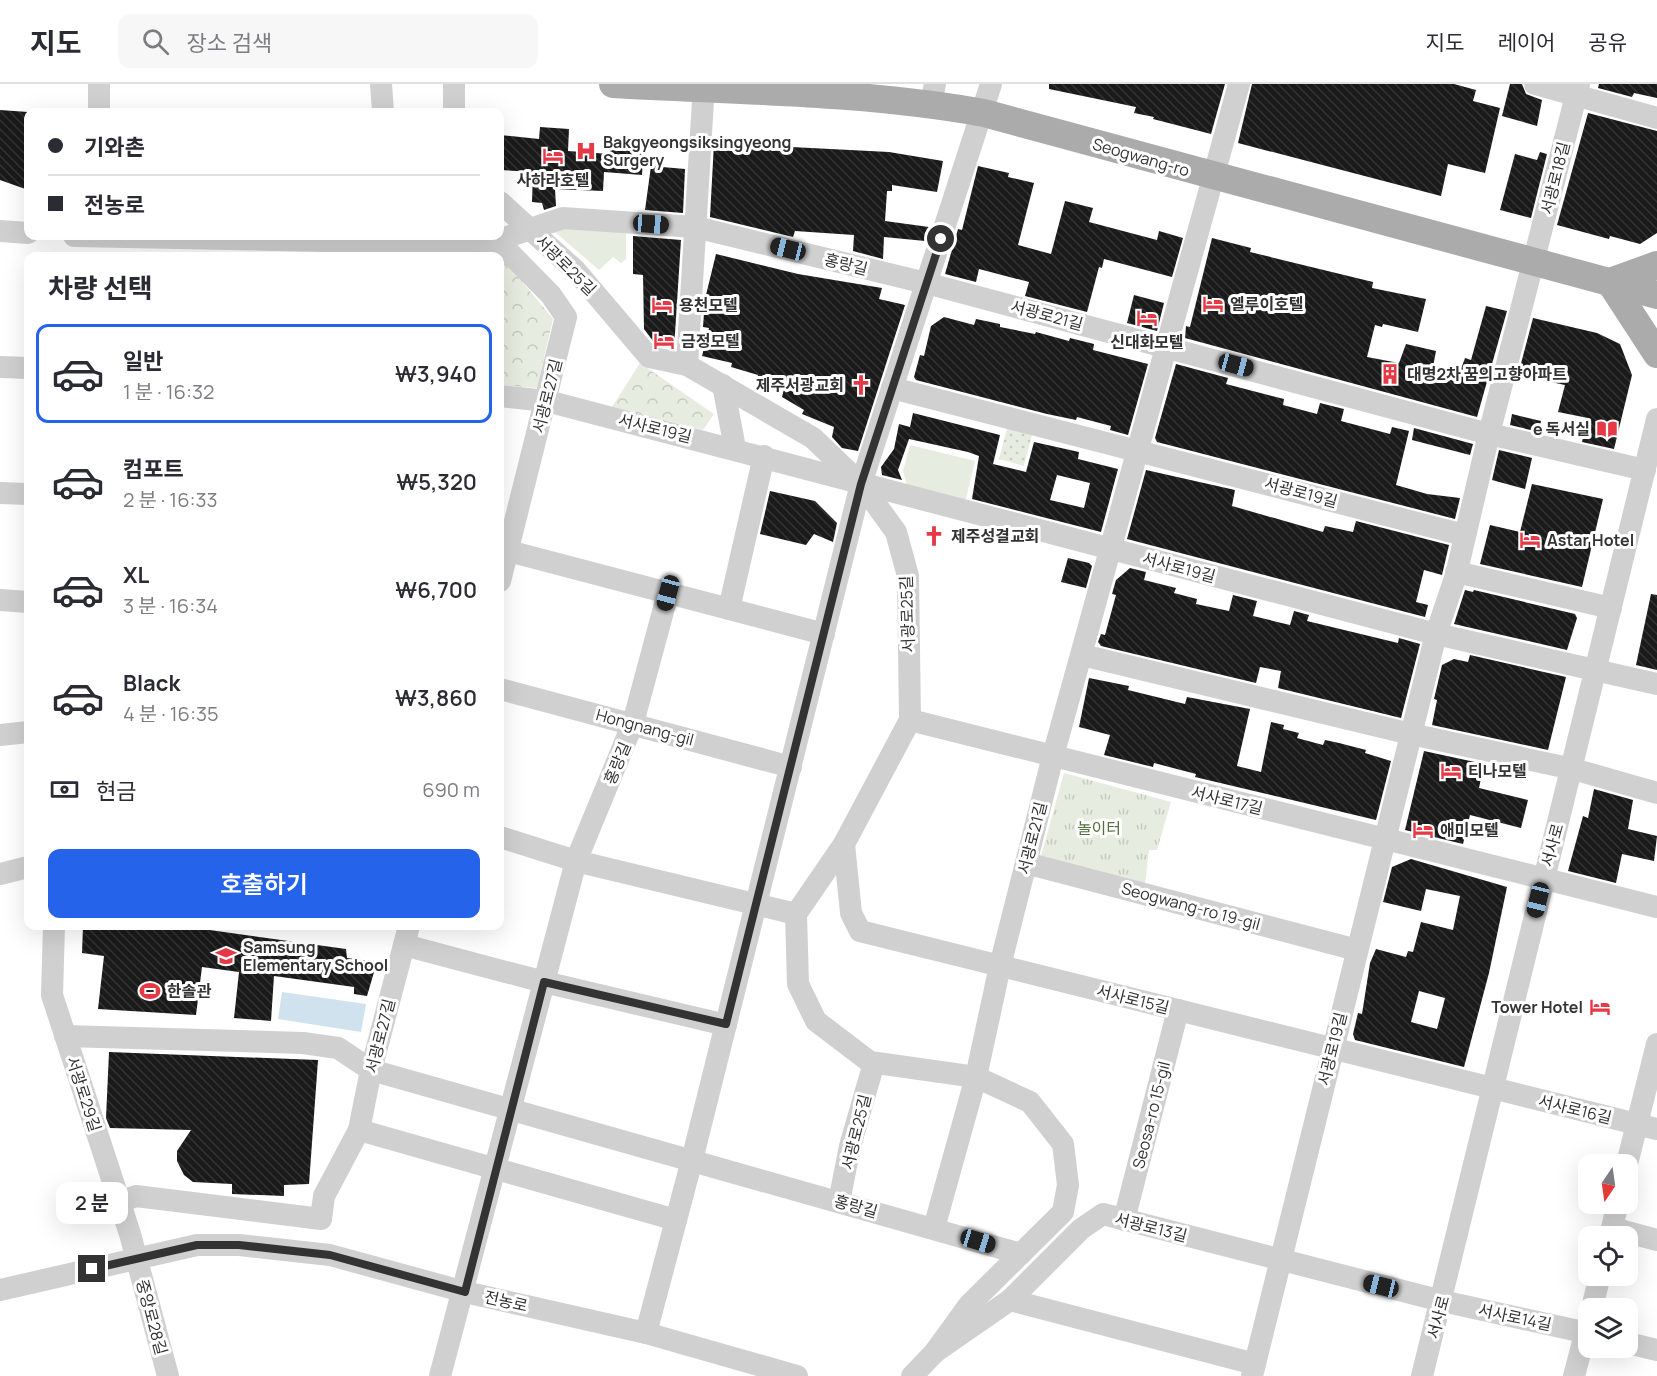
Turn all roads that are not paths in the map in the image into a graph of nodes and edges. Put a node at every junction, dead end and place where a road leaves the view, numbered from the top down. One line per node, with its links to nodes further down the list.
1 (99, 84): 12 (street)
2 (381, 84): 13 (street)
3 (454, 84): 14 (street)
4 (613, 84): 8 (main road, Seogwang-ro)
5 (991, 84): 15 (street)
6 (1239, 84): 17 (street, 서광로21길)
7 (1535, 84): 9 (street)
8 (704, 87): 10 (main road, Seogwang-ro); 19 (street)
9 (1578, 89): 16 (street); 28 (street, 서광로18길)
10 (875, 92): 11 (main road, Seogwang-ro)
11 (933, 94): 15 (main road, Seogwang-ro)
12 (99, 108)
13 (383, 108)
14 (454, 108)
15 (984, 113): 17 (main road, Seogwang-ro); 32 (street)
16 (1657, 118)
17 (1213, 177): 28 (main road, Seogwang-ro); 35 (street, 서광로21길)
18 (504, 206): 20 (street, 서광로25길)
19 (695, 227): 20 (street, 홍랑길); 32 (street, 홍랑길); 37 (street)
20 (529, 229): 23 (street, 홍랑길); 30 (street, 서광로25길)
21 (0, 231): 22 (street)
22 (24, 233)
23 (504, 236)
24 (214, 240): 27 (street, 홍랑길)
25 (491, 240): 27 (street, 홍랑길)
26 (497, 240): 34 (street)
27 (376, 245)
28 (1533, 262): 31 (main road, Seogwang-ro); 45 (street, 서광로19길)
29 (1657, 265): 31 (main road)
30 (576, 271): 34 (street, 서광로27길); 37 (street, 서광로25길)
31 (1610, 282): 33 (main road, Seogwang-ro); 36 (main road)
32 (926, 283): 35 (street, 서광로21길); 41 (street)
33 (1657, 295)
34 (566, 317): 43 (street, 서광로27길)
35 (1167, 347): 45 (street); 47 (street, 서광로21길)
36 (1657, 354)
37 (687, 364): 40 (street, 서광로25길)
38 (0, 367): 39 (street)
39 (24, 369)
40 (723, 385): 46 (street); 50 (street, 서광로25길)
41 (892, 388): 47 (street); 50 (street)
42 (504, 396): 43 (street, 서사로19길)
43 (547, 401): 46 (street, 서사로19길); 55 (street, 서광로27길)
44 (1657, 419): 49 (street, 서사로)
45 (1489, 434): 49 (street); 53 (street, 서광로19길)
46 (735, 448): 48 (street, 서사로19길)
47 (1139, 450): 53 (street, 서광로19길); 54 (street, 서광로21길)
48 (764, 456): 50 (street, 서사로19길); 62 (street)
49 (1645, 470): 61 (street, 서사로)
50 (861, 484): 54 (street, 서사로19길); 63 (street); 69 (street, 서광로25길)
51 (0, 492): 52 (street)
52 (24, 494)
53 (1464, 535): 57 (street, 서광로19길)
54 (1112, 549): 64 (street, 서사로19길); 65 (street, 서광로21길)
55 (508, 550): 56 (street, 서광로27길); 58 (street)
56 (504, 566)
57 (1456, 572): 61 (street); 64 (street, 서광로19길)
58 (668, 593): 62 (street); 70 (street, 홍랑길)
59 (0, 600): 60 (street)
60 (24, 602)
61 (1611, 608): 66 (street, 서사로)
62 (729, 609): 63 (street)
63 (824, 634): 75 (street)
64 (1436, 634): 66 (street, 서사로19길); 72 (street, 서광로19길)
65 (1082, 655): 72 (street); 74 (street, 서광로21길)
66 (1597, 670): 67 (street, 서사로19길); 76 (street, 서사로)
67 (1657, 684)
68 (504, 690): 70 (street, Hongnang-gil)
69 (910, 720): 74 (street, 서사로17길); 80 (street, 서광로25길)
70 (633, 723): 75 (street, Hongnang-gil); 81 (street, 홍랑길)
71 (24, 732): 73 (street)
72 (1411, 734): 76 (street); 79 (street, 서광로19길)
73 (0, 735)
74 (1053, 756): 79 (street, 서사로17길); 82 (street, 서광로21길)
75 (791, 766): 86 (street)
76 (1573, 769): 77 (street); 85 (street, 서사로)
77 (1657, 793)
78 (504, 838): 81 (street)
79 (1385, 839): 85 (street, 서사로17길); 91 (street, 서광로19길)
80 (844, 844): 88 (street, 서광로25길); 92 (street, 서사로15길)
81 (576, 861): 86 (street); 93 (street, 홍랑길)
82 (1026, 863): 91 (street, Seogwang-ro 19-gil); 92 (street, 서광로21길)
83 (24, 868): 84 (street)
84 (0, 874)
85 (1543, 879): 87 (street, 서사로17길); 102 (street, 서사로)
86 (757, 904): 88 (street); 95 (street)
87 (1657, 907)
88 (796, 914): 99 (street)
89 (54, 930): 96 (street, 서광로29길)
90 (406, 935): 93 (street); 100 (street, 서광로27길)
91 (1357, 950): 98 (street, 서광로19길)
92 (1000, 966): 94 (street, 서사로15길); 101 (street, 서광로21길)
93 (544, 982): 95 (street); 103 (street, 홍랑길)
94 (1178, 1010): 98 (street, 서사로15길); 113 (street, Seosa-ro 15-gil)
95 (726, 1024): 107 (street)
96 (65, 1036): 100 (street, 홍랑길); 109 (street, 서광로29길)
97 (1657, 1044): 104 (street)
98 (1332, 1049): 102 (street, 서사로15길); 120 (street, 서광로19길)
99 (874, 1063): 101 (street); 110 (street, 서광로25길)
100 (371, 1070): 103 (street, 홍랑길); 105 (street, 서광로27길)
101 (976, 1077): 111 (street); 114 (street, 서광로21길)
102 (1492, 1089): 104 (street, 서사로16길); 124 (street, 서사로)
103 (510, 1109): 107 (street, 홍랑길); 108 (street, 홍랑길)
104 (1647, 1127): 106 (street)
105 (355, 1138): 108 (street); 109 (street, 서광로27길)
106 (1632, 1154)
107 (692, 1160): 110 (street, 홍랑길); 112 (street)
108 (495, 1169): 112 (street); 122 (street, 홍랑길)
109 (120, 1202): 119 (street, 서광로29길)
110 (839, 1202): 114 (street, 홍랑길)
111 (1063, 1212): 115 (street); 118 (street)
112 (676, 1220): 126 (street)
113 (1124, 1220): 115 (street, 서광로13길); 120 (street, 서광로13길)
114 (934, 1228): 118 (street, 홍랑길)
115 (1081, 1229): 123 (street, 서광로13길)
116 (1638, 1237): 117 (street)
117 (1657, 1240)
118 (1021, 1254): 129 (street)
119 (136, 1259): 121 (street, 전농로); 122 (street, 전농로); 132 (street, 중앙로28길)
120 (1279, 1260): 124 (street, 서광로13길); 131 (street, 서광로19길)
121 (0, 1290)
122 (465, 1292): 126 (street, 전농로); 133 (street, 홍랑길)
123 (1010, 1300): 129 (street, 서광로13길); 131 (street, 서광로19길)
124 (1442, 1301): 125 (street, 서사로14길); 136 (street, 서사로)
125 (1578, 1328)
126 (645, 1333): 134 (street, 전농로)
127 (1638, 1345): 128 (street)
128 (1657, 1350)
129 (935, 1352): 135 (street, 서광로13길)
130 (1579, 1358): 137 (street)
131 (1254, 1370)
132 (168, 1376)
133 (441, 1376)
134 (797, 1376)
135 (912, 1376)
136 (1422, 1376)
137 (1574, 1376)

